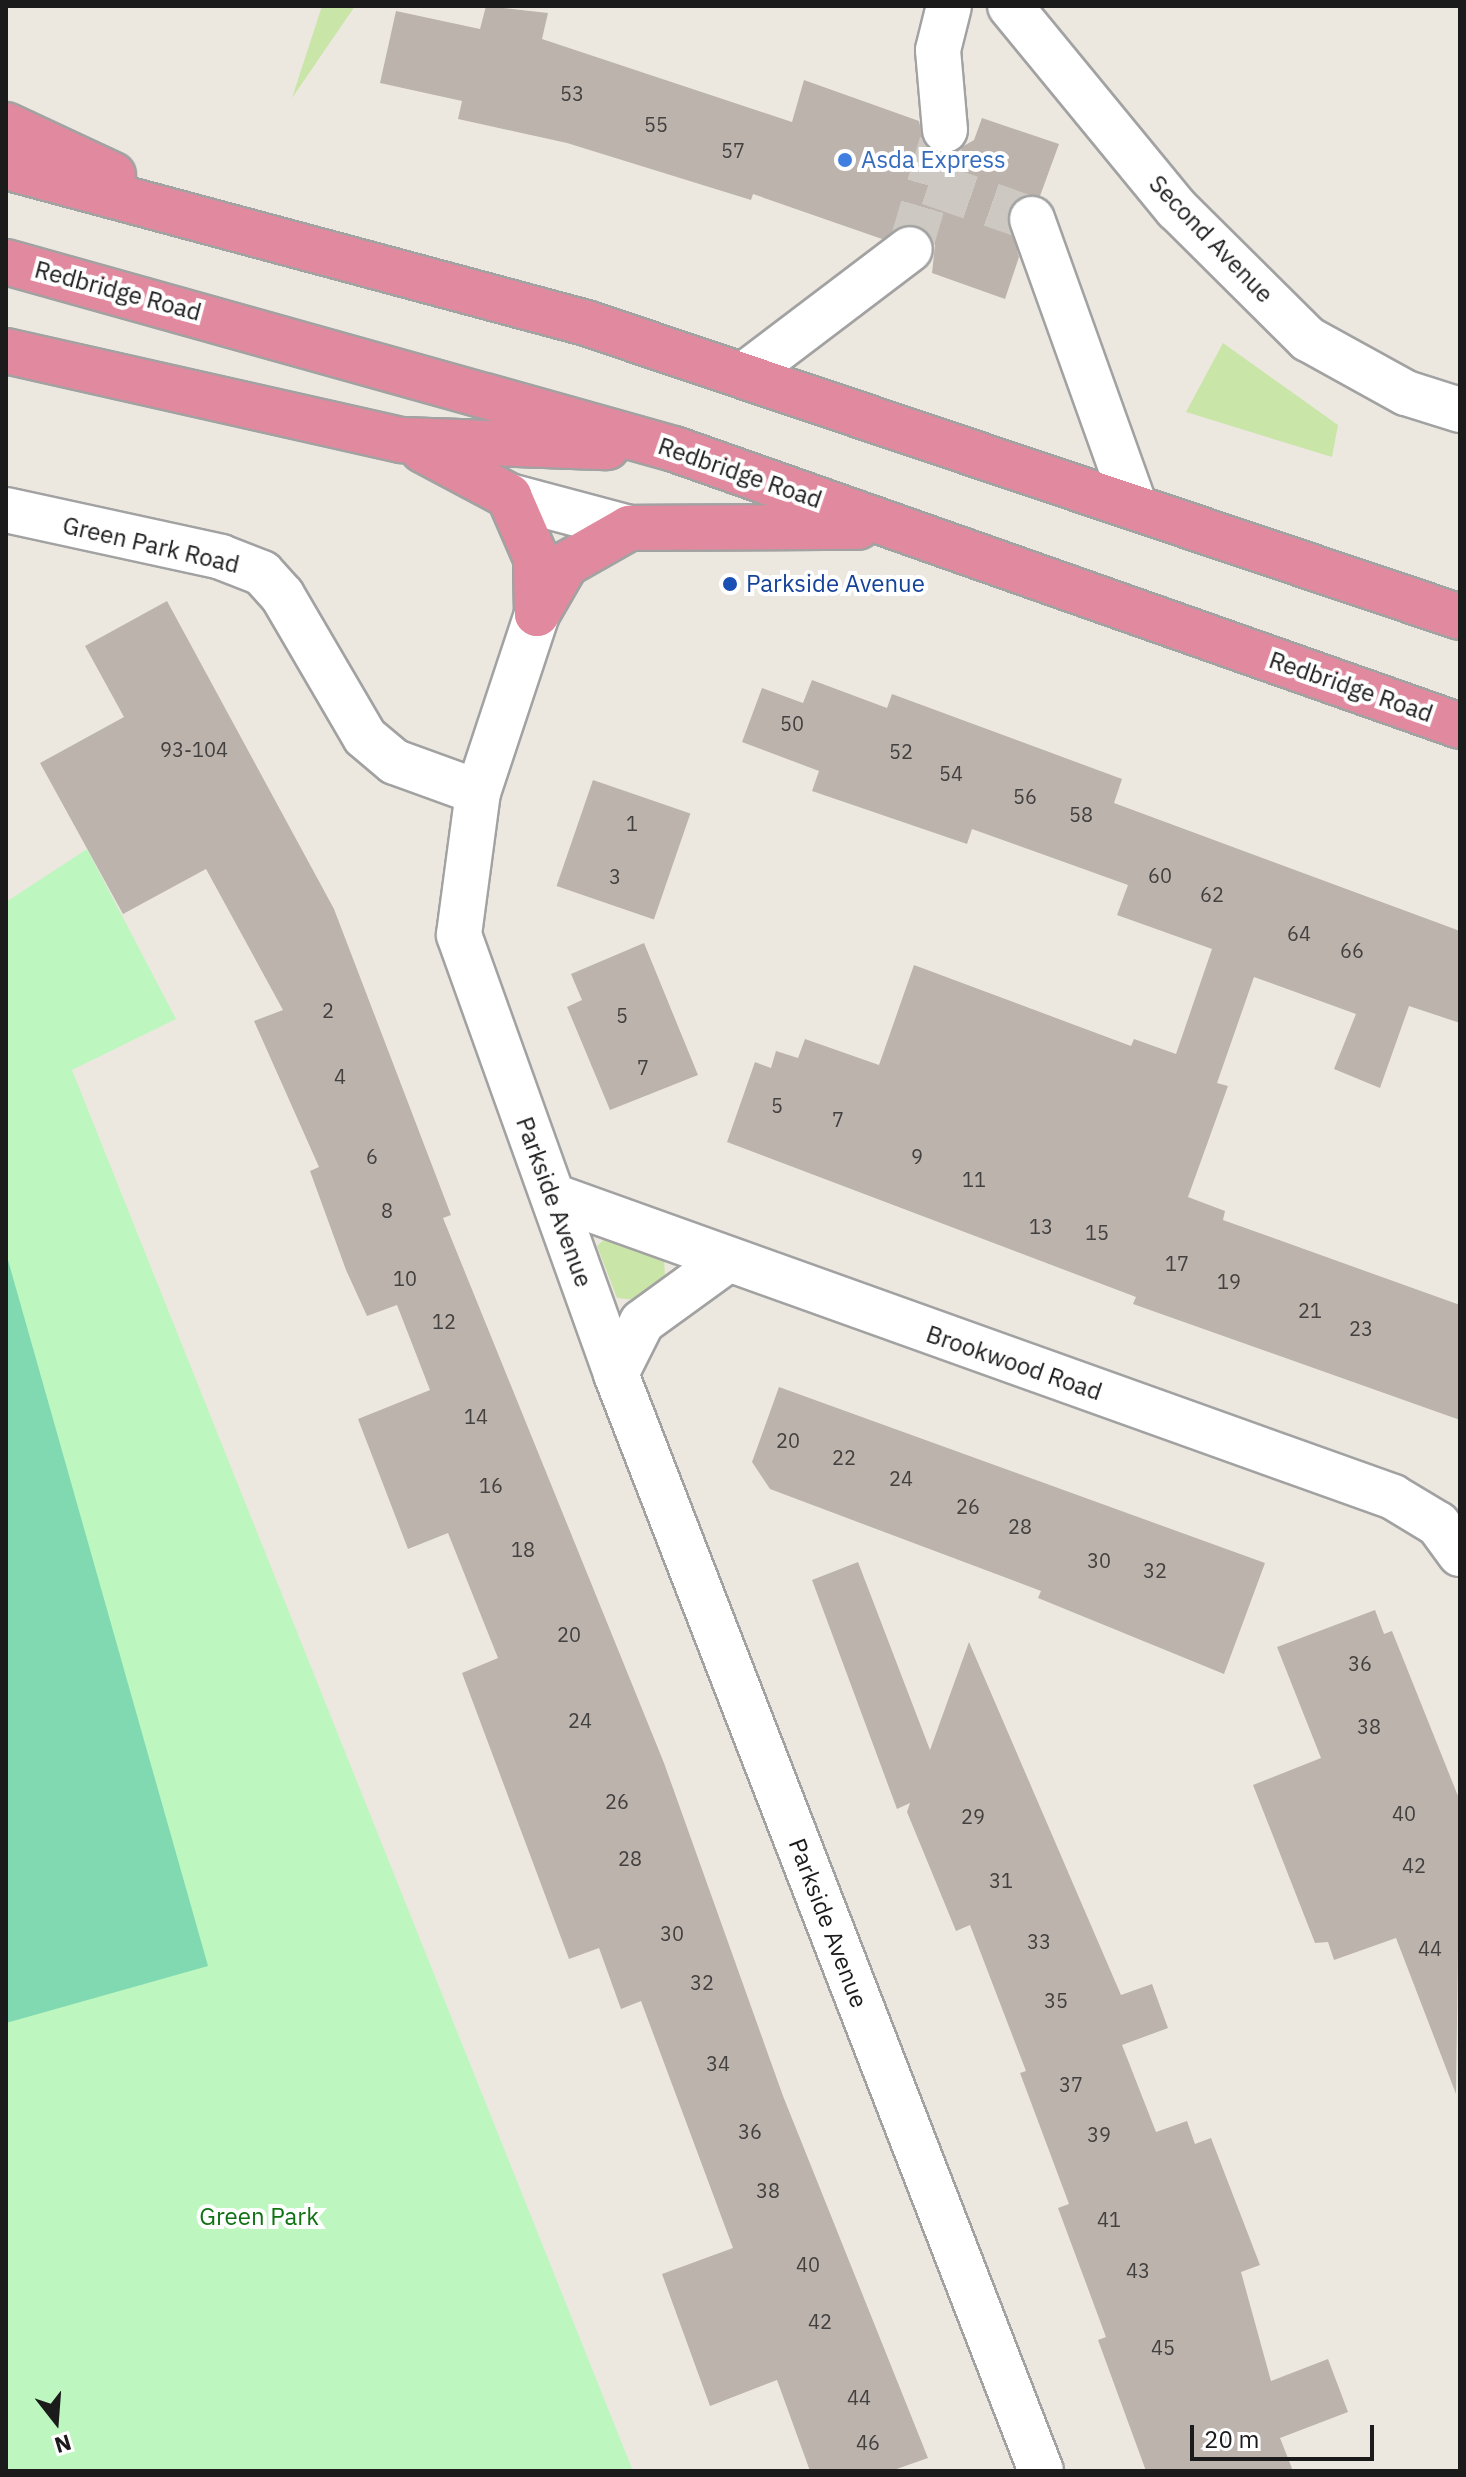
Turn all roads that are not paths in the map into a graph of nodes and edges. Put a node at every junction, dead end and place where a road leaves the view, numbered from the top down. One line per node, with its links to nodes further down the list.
1 (949, 6): 4 (street)
2 (1010, 6): 12 (street, Second Avenue)
3 (6, 125): 6 (highway)
4 (945, 130)
5 (6, 167): 6 (highway)
6 (205, 219): 11 (highway)
7 (1032, 219): 16 (street)
8 (910, 249): 11 (street)
9 (6, 262): 14 (highway, Redbridge Road)
10 (6, 351): 13 (highway)
11 (744, 375): 16 (highway)
12 (1460, 410)
13 (402, 440): 14 (highway); 15 (highway)
14 (674, 449): 18 (highway, Redbridge Road)
15 (509, 496): 19 (street); 20 (highway)
16 (1134, 504): 21 (highway)
17 (6, 510): 23 (street, Green Park Road)
18 (896, 527): 19 (highway); 22 (highway, Redbridge Road)
19 (629, 528): 20 (highway)
20 (537, 614): 23 (street, Parkside Avenue)
21 (1460, 617)
22 (1460, 726)
23 (478, 792): 24 (street, Parkside Avenue)
24 (553, 1196): 25 (street, Brookwood Road); 26 (street, Parkside Avenue)
25 (726, 1261): 26 (street); 27 (street, Brookwood Road)
26 (616, 1374): 28 (street, Parkside Avenue)
27 (1460, 1554)
28 (1041, 2471)

